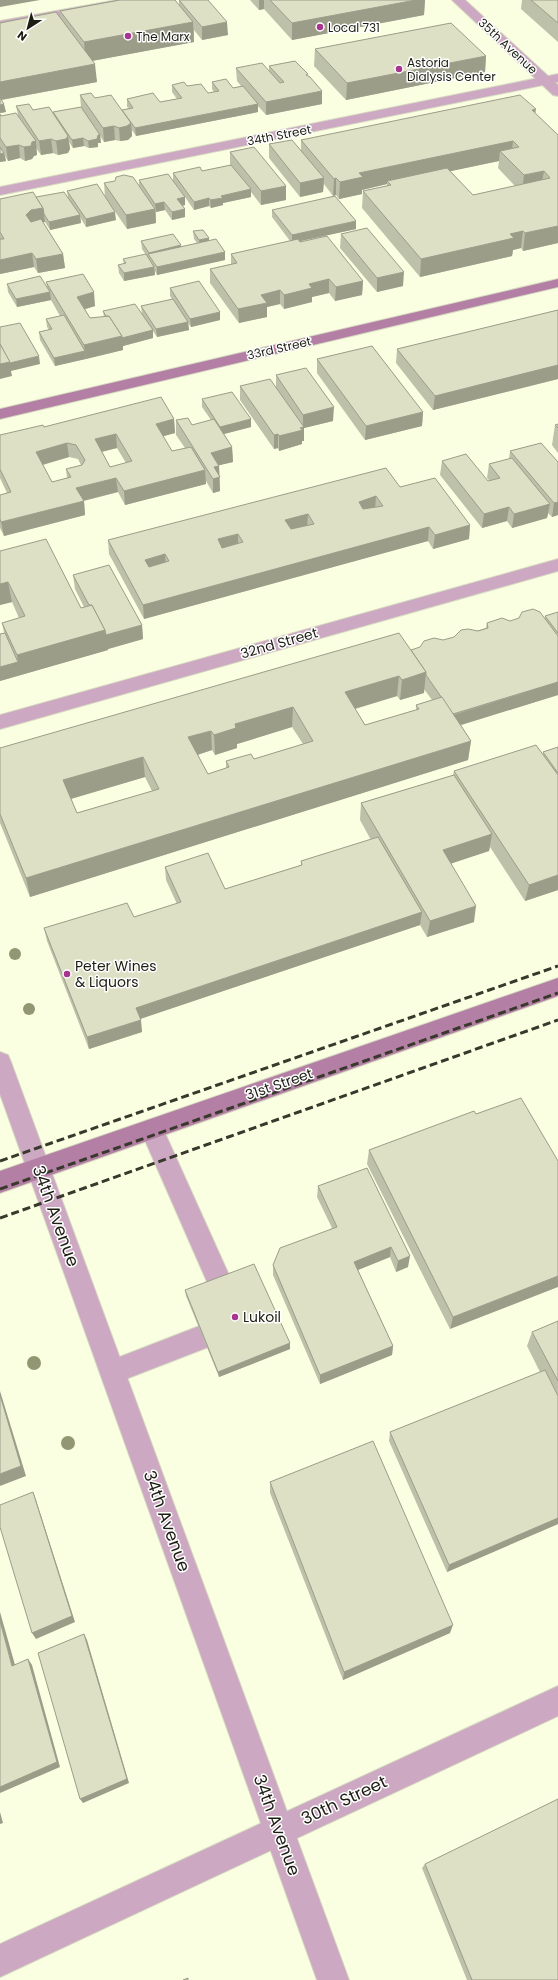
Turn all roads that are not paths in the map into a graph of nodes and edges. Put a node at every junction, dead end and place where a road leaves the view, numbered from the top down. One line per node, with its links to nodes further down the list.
1 (137, 0): 3 (street)
2 (458, 0): 4 (street, 35th Avenue)
3 (0, 25)
4 (552, 80): 5 (street, 35th Avenue); 6 (street, 34th Street)
5 (558, 92)
6 (0, 191)
7 (558, 283): 8 (main road, 33rd Street)
8 (0, 414)
9 (558, 565): 10 (street, 32nd Street)
10 (0, 722)
11 (558, 987): 13 (main road, 31st Street)
12 (0, 1062): 14 (street, 34th Avenue)
13 (152, 1129): 14 (main road, 31st Street); 16 (street)
14 (38, 1169): 15 (main road, 31st Street); 18 (street, 34th Avenue)
15 (0, 1182)
16 (220, 1283)
17 (202, 1337): 18 (street)
18 (113, 1372): 20 (street, 34th Avenue)
19 (558, 1700): 20 (street, 30th Street)
20 (279, 1830): 21 (street, 30th Street); 22 (street, 34th Avenue)
21 (0, 1961)
22 (333, 1980)

